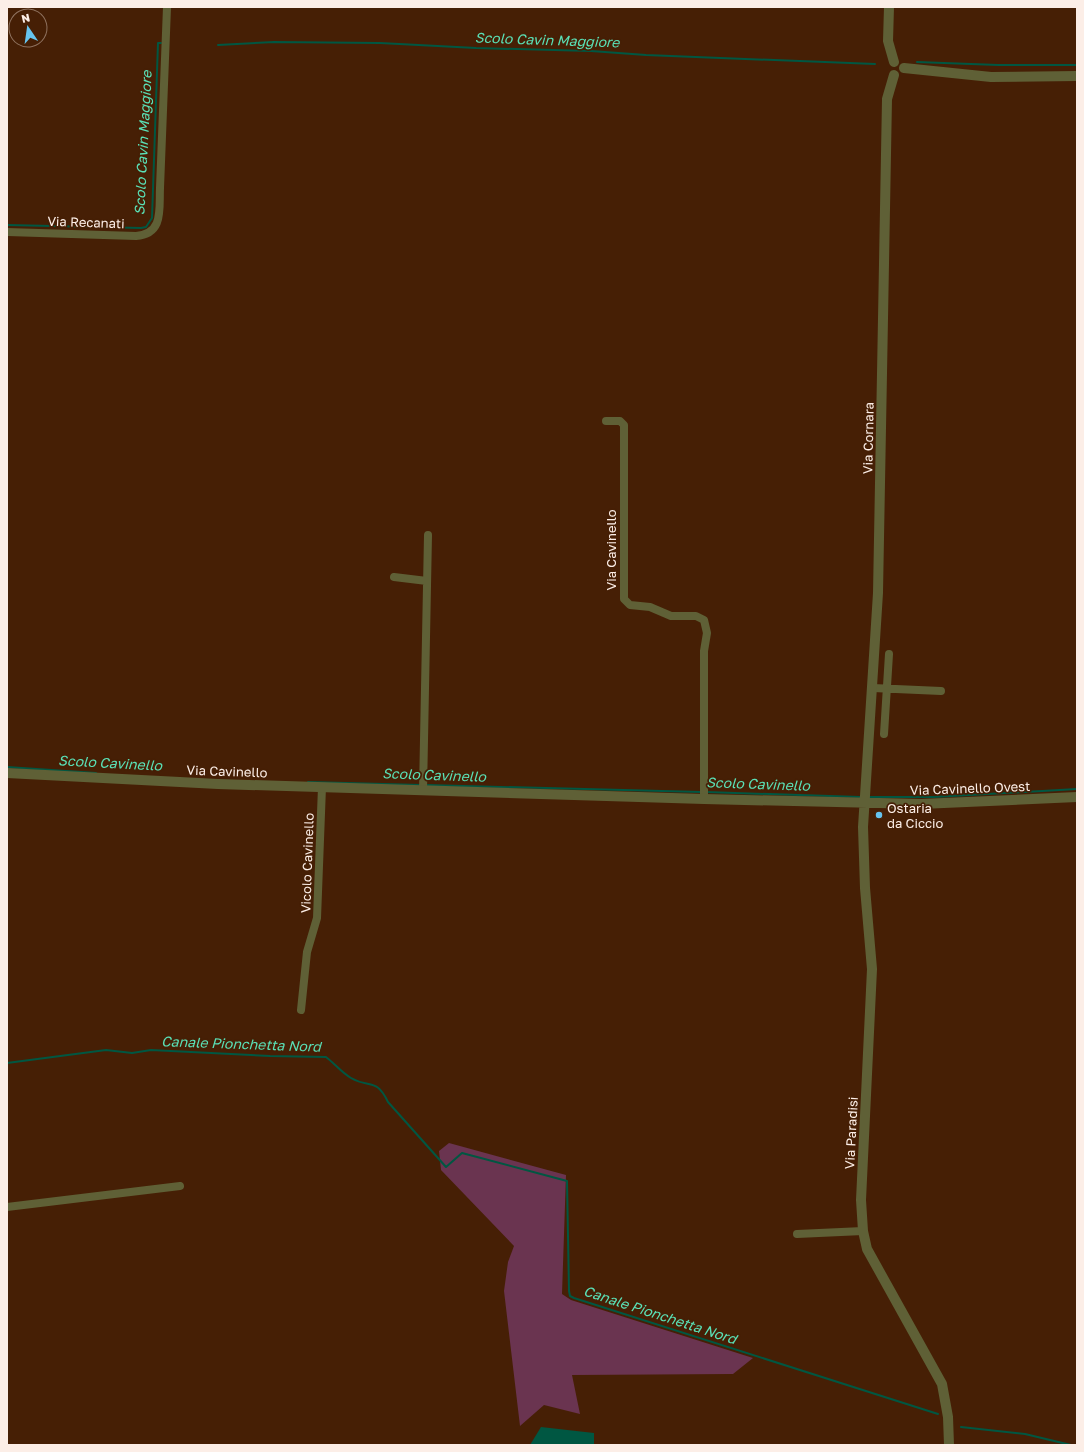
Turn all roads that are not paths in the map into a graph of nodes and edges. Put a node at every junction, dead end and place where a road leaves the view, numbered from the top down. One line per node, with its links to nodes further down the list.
1 (167, 7): 7 (street, Via Recanati)
2 (890, 7): 3 (street)
3 (894, 62): 4 (street); 5 (street)
4 (904, 68): 5 (street); 6 (street)
5 (894, 75): 13 (street, Via Cornara)
6 (1077, 76)
7 (7, 232)
8 (606, 421): 20 (street, Via Cavinello)
9 (428, 535): 11 (street)
10 (394, 577): 11 (street)
11 (427, 581): 18 (street)
12 (889, 654): 14 (street)
13 (874, 688): 14 (street); 22 (street, Via Cornara)
14 (887, 688): 15 (street); 16 (street)
15 (940, 691)
16 (884, 734)
17 (7, 773): 19 (street, Via Cavinello)
18 (423, 786): 19 (street, Via Cavinello); 20 (street, Via Cavinello)
19 (322, 787): 23 (street, Vicolo Cavinello)
20 (704, 795): 22 (street, Via Cavinello)
21 (1077, 797): 22 (street, Via Cavinello Ovest)
22 (864, 802): 26 (street, Via Paradisi)
23 (301, 1010)
24 (180, 1186): 25 (street)
25 (7, 1207)
26 (863, 1231): 27 (street); 28 (street, Via Paradisi)
27 (796, 1234)
28 (949, 1445)

